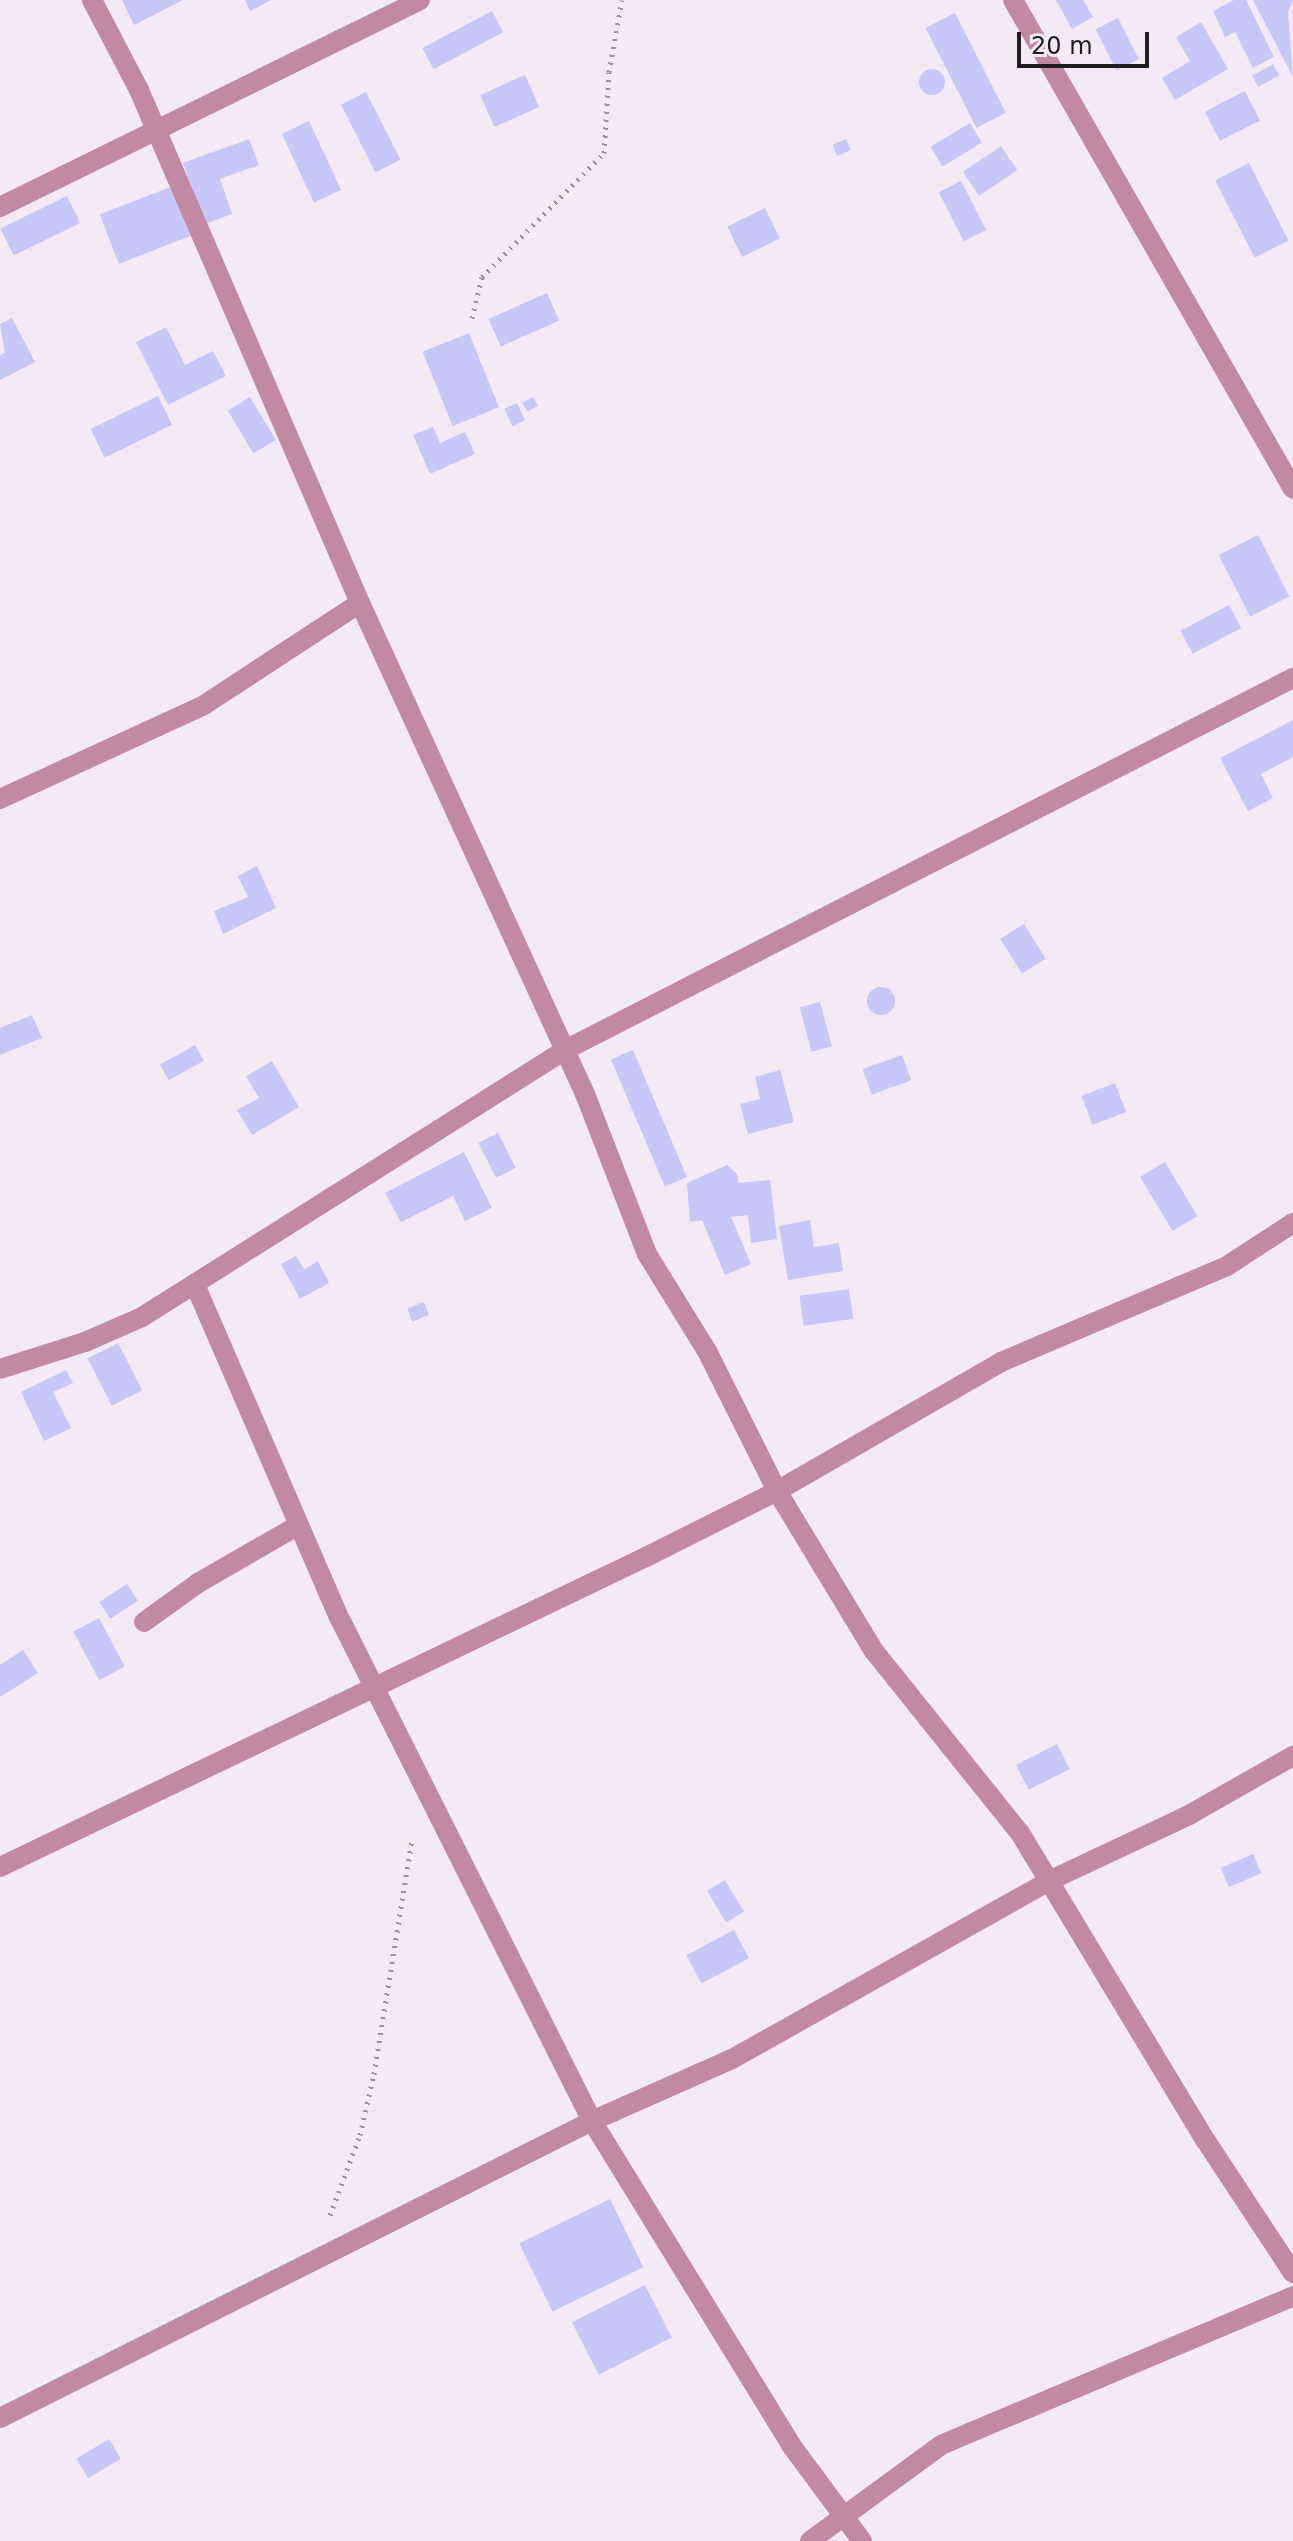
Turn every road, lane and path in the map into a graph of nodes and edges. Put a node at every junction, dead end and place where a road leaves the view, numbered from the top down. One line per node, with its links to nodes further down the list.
1 (92, 0): 5 (street)
2 (420, 0): 5 (street)
3 (622, 0): 7 (path)
4 (1013, 0): 8 (street)
5 (158, 131): 6 (street); 9 (street)
6 (0, 207)
7 (472, 318)
8 (1293, 489)
9 (360, 603): 11 (street); 12 (street)
10 (1293, 678): 12 (street)
11 (0, 799)
12 (565, 1050): 14 (street); 16 (street)
13 (1293, 1223): 16 (street)
14 (196, 1287): 15 (street); 17 (street)
15 (0, 1369)
16 (777, 1491): 19 (street); 23 (street)
17 (297, 1526): 18 (street); 19 (street)
18 (144, 1622)
19 (376, 1684): 22 (street); 24 (street)
20 (1293, 1756): 23 (street)
21 (413, 1832): 25 (path)
22 (0, 1867)
23 (1051, 1880): 24 (street); 26 (street)
24 (592, 2121): 25 (street); 29 (street)
25 (313, 2261): 28 (street)
26 (1293, 2273)
27 (1293, 2296): 29 (street)
28 (0, 2418)
29 (841, 2516): 30 (street); 31 (street)
30 (810, 2541)
31 (862, 2541)

